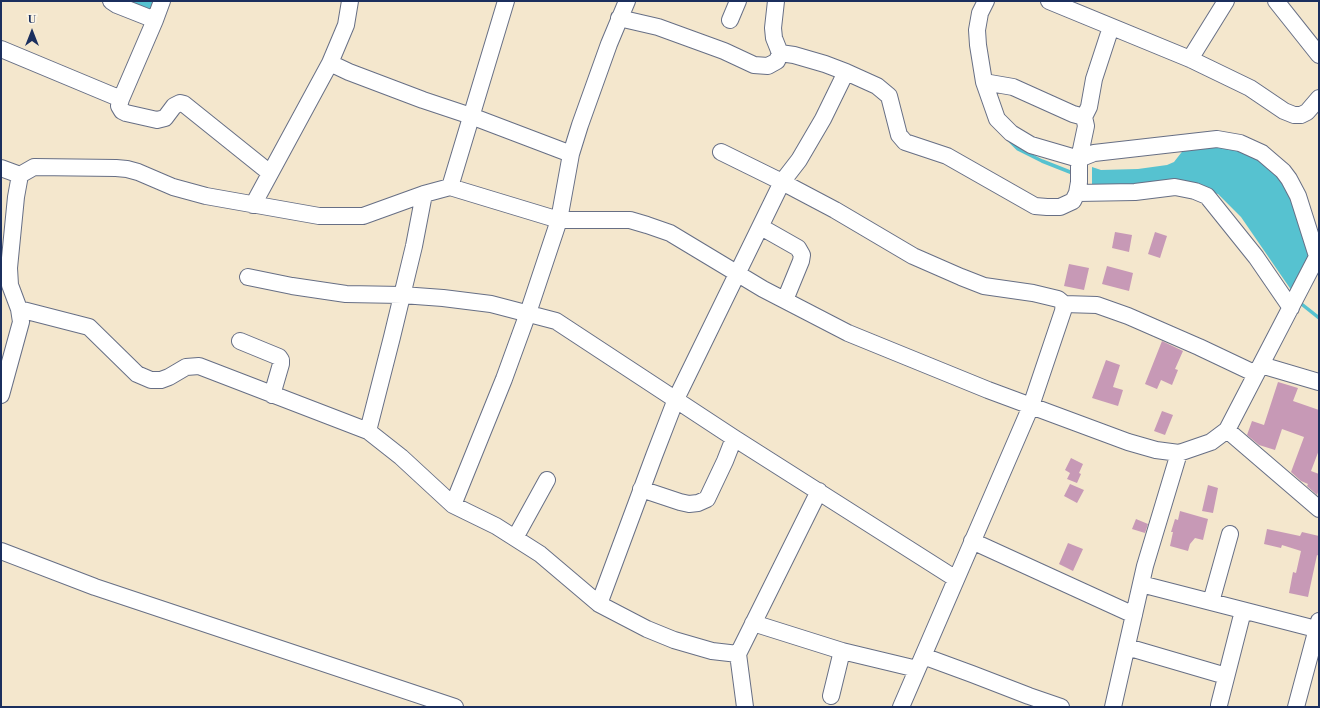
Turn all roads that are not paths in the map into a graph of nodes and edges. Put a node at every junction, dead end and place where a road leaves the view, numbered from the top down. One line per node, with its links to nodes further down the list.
1 (111, 1): 13 (street)
2 (162, 1): 13 (street)
3 (350, 1): 20 (street)
4 (506, 1): 25 (street)
5 (627, 1): 12 (street)
6 (738, 1): 14 (street)
7 (776, 1): 17 (street)
8 (986, 1): 22 (street)
9 (1048, 1): 15 (street)
10 (1226, 1): 19 (street)
11 (1276, 1): 18 (street)
12 (619, 18): 17 (street); 28 (street)
13 (155, 20): 24 (street)
14 (730, 20)
15 (1111, 27): 19 (street); 26 (street)
16 (1, 49): 24 (street)
17 (780, 53): 21 (street)
18 (1319, 55)
19 (1190, 59): 23 (street)
20 (330, 63): 25 (street); 31 (street)
21 (846, 72): 33 (street); 35 (street)
22 (984, 82): 26 (street); 29 (street)
23 (1319, 98)
24 (121, 99): 31 (street)
25 (471, 116): 28 (street); 34 (street)
26 (1084, 117): 29 (street)
27 (722, 152): 33 (street)
28 (571, 154): 38 (street)
29 (1079, 159): 35 (street); 40 (street)
30 (1, 168): 32 (street)
31 (270, 173): 37 (street)
32 (20, 175): 37 (street); 47 (street)
33 (782, 182): 39 (street); 45 (street)
34 (450, 187): 36 (street); 38 (street)
35 (1077, 193): 46 (street)
36 (424, 194): 37 (street); 43 (street)
37 (253, 205)
38 (560, 220): 41 (street); 48 (street)
39 (760, 227): 41 (street); 44 (street)
40 (1318, 255): 46 (street)
41 (738, 274): 44 (street); 54 (street)
42 (248, 277): 43 (street)
43 (402, 295): 48 (street); 57 (street)
44 (785, 300): 55 (street)
45 (1064, 304): 50 (street); 55 (street)
46 (1290, 308): 50 (street)
47 (19, 309): 52 (street); 53 (street)
48 (528, 314): 54 (street); 63 (street)
49 (240, 341): 53 (street)
50 (1259, 369): 51 (street); 56 (street)
51 (1319, 382)
52 (1, 395)
53 (272, 395): 57 (street)
54 (676, 399): 58 (street); 61 (street)
55 (1031, 406): 59 (street); 67 (street)
56 (1227, 430): 59 (street); 64 (street)
57 (368, 431): 63 (street)
58 (734, 438): 61 (street); 62 (street)
59 (1179, 453): 70 (street)
60 (547, 480): 66 (street)
61 (641, 489): 72 (street)
62 (819, 491): 69 (street); 75 (street)
63 (454, 505): 66 (street)
64 (1319, 506)
65 (1230, 534): 71 (street)
66 (515, 538): 72 (street)
67 (972, 541): 69 (street); 74 (street)
68 (1, 551): 84 (street)
69 (956, 579): 80 (street)
70 (1141, 584): 71 (street); 74 (street)
71 (1212, 602): 73 (street)
72 (599, 604): 79 (street)
73 (1243, 611): 76 (street); 81 (street)
74 (1134, 615): 77 (street)
75 (753, 623): 78 (street); 79 (street)
76 (1318, 625): 89 (street)
77 (1127, 647): 81 (street); 88 (street)
78 (842, 650): 80 (street); 82 (street)
79 (738, 654): 85 (street)
80 (920, 662): 86 (street); 87 (street)
81 (1226, 676): 83 (street)
82 (831, 696)
83 (1219, 704)
84 (455, 707)
85 (745, 707)
86 (901, 707)
87 (1061, 707)
88 (1113, 707)
89 (1296, 707)

